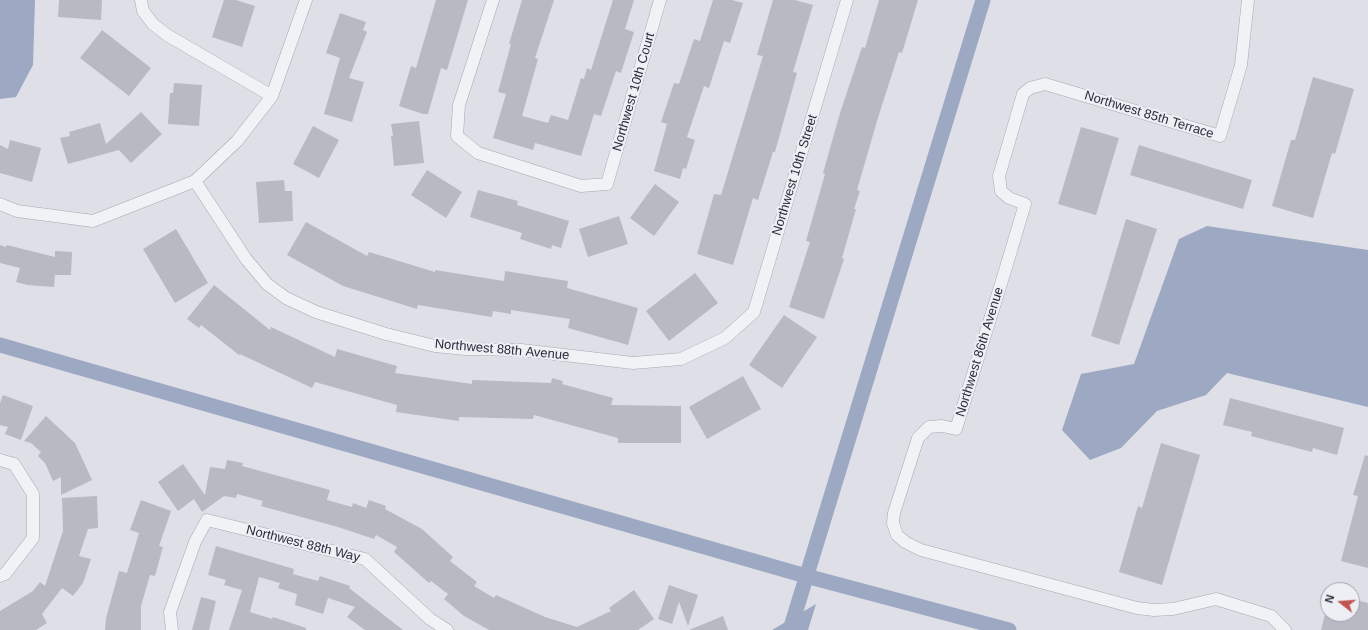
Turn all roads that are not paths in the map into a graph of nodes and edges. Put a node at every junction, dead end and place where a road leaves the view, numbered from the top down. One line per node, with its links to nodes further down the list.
1 (306, 0): 8 (street)
2 (493, 0): 3 (street, Northwest 10th Court)
3 (660, 0)
4 (847, 0): 11 (street, Northwest 10th Street)
5 (1248, 0): 7 (street, Northwest 85th Terrace)
6 (142, 6): 8 (street)
7 (1060, 88): 16 (street, Northwest 86th Avenue)
8 (272, 96): 9 (street)
9 (194, 182): 10 (street); 11 (street, Northwest 88th Avenue)
10 (0, 204)
11 (725, 338)
12 (0, 460): 13 (street)
13 (0, 576)
14 (172, 630): 15 (street, Northwest 88th Way)
15 (447, 630)
16 (1285, 630)

